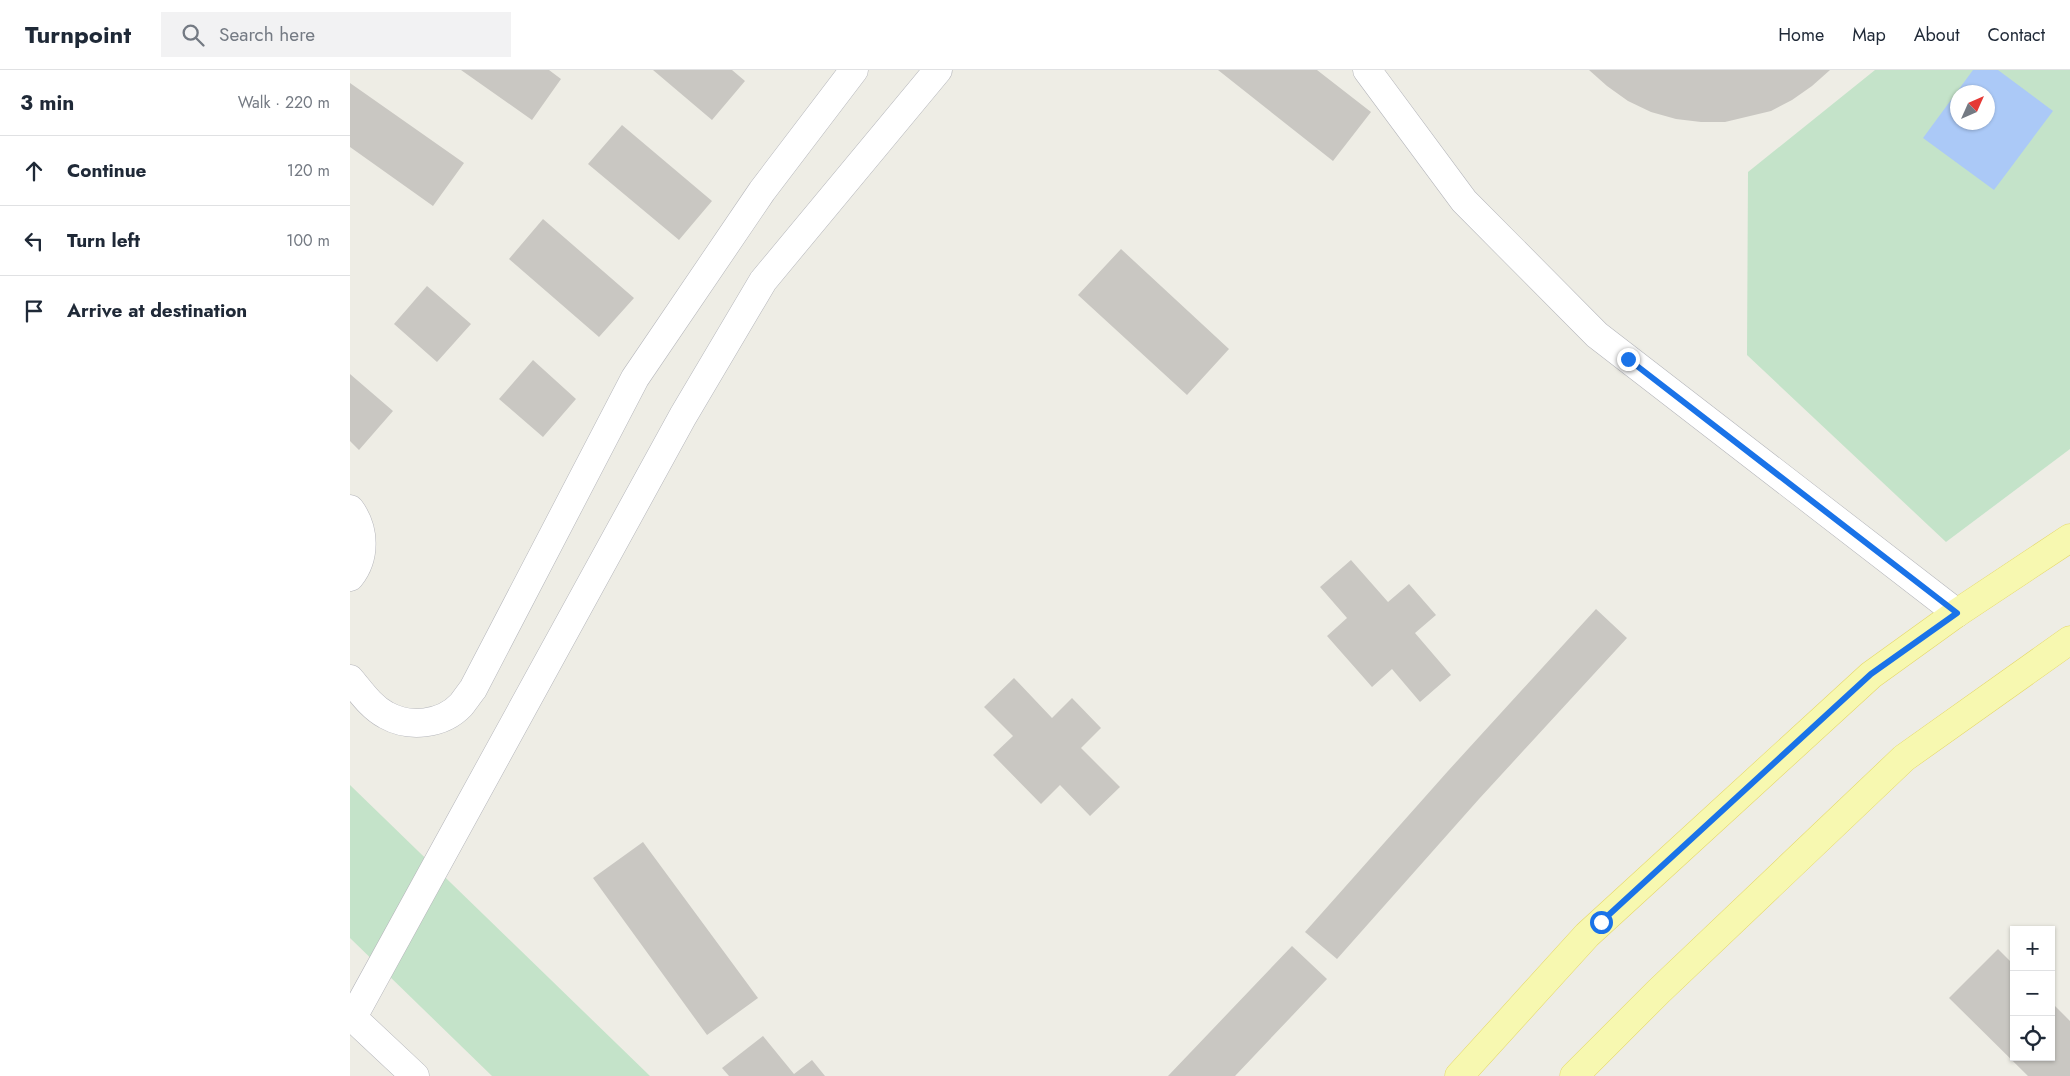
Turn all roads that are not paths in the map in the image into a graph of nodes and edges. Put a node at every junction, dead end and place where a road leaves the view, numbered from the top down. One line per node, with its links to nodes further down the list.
1 (854, 70): 9 (street)
2 (938, 70): 10 (street)
3 (1367, 70): 7 (street)
4 (350, 509): 6 (street)
5 (2070, 538): 7 (main road)
6 (350, 577)
7 (1957, 613): 12 (main road)
8 (2070, 640): 13 (main road)
9 (350, 679)
10 (352, 1016): 11 (street)
11 (414, 1076)
12 (1459, 1076)
13 (1574, 1076)

